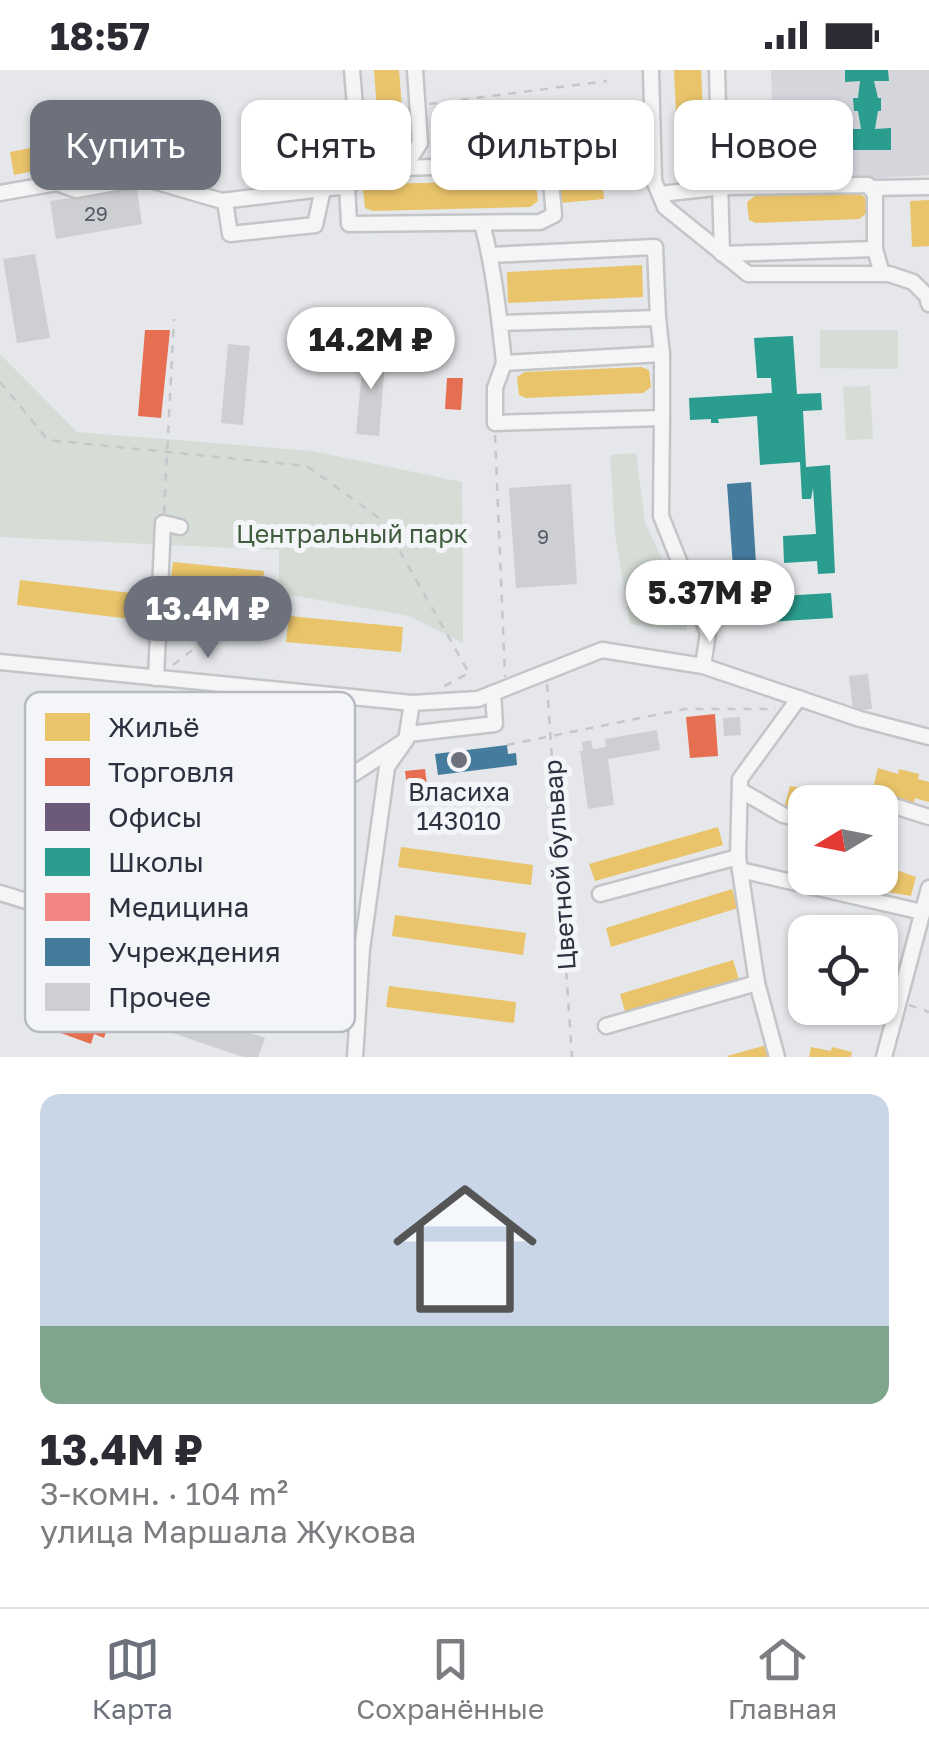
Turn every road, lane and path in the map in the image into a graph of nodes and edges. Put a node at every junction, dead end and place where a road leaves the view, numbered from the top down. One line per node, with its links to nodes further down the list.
1 (352, 70): 6 (street)
2 (415, 70): 8 (street)
3 (651, 70): 20 (street)
4 (717, 70): 7 (street)
5 (607, 81): 8 (path)
6 (354, 100)
7 (718, 100)
8 (418, 106): 9 (street)
9 (411, 157)
10 (411, 168): 22 (street)
11 (853, 183): 13 (street)
12 (929, 187): 13 (street)
13 (873, 188): 23 (street)
14 (315, 190): 21 (street)
15 (323, 190): 21 (street)
16 (346, 190): 22 (street)
17 (700, 190): 20 (street)
18 (720, 190): 24 (street)
19 (0, 193): 21 (street)
20 (660, 194): 24 (street)
21 (226, 201)
22 (482, 223): 25 (street)
23 (875, 249): 24 (street); 26 (street)
24 (722, 254): 26 (street)
25 (490, 255): 28 (street); 30 (street)
26 (882, 274): 27 (street)
27 (929, 304)
28 (658, 318): 30 (street); 31 (street)
29 (174, 319): 36 (path)
30 (500, 322): 32 (street)
31 (662, 354): 32 (street); 34 (street)
32 (504, 363): 35 (street)
33 (0, 382): 36 (path)
34 (662, 418): 35 (street); 41 (street)
35 (495, 423): 45 (path)
36 (167, 451): 37 (path); 43 (path)
37 (163, 524): 38 (street); 44 (street)
38 (180, 527)
39 (251, 604): 44 (path)
40 (0, 662): 44 (street)
41 (703, 666): 42 (street); 49 (street)
42 (546, 672): 45 (street); 51 (path, Цветной бульвар)
43 (469, 673)
44 (159, 676): 46 (street)
45 (499, 691): 48 (street); 50 (street)
46 (309, 692)
47 (355, 697): 48 (street)
48 (412, 703): 50 (street)
49 (796, 703): 51 (path); 52 (street); 55 (street)
50 (407, 737): 54 (street); 71 (street)
51 (551, 737): 53 (path); 72 (path, Цветной бульвар)
52 (929, 737)
53 (507, 745)
54 (355, 771)
55 (740, 790): 57 (street); 59 (street)
56 (898, 807): 58 (street)
57 (788, 816)
58 (929, 817)
59 (739, 864): 62 (street); 64 (street); 65 (street)
60 (929, 888): 64 (street)
61 (0, 893): 63 (street)
62 (600, 894)
63 (25, 900)
64 (922, 912): 66 (street)
65 (757, 982): 70 (street); 73 (street)
66 (899, 1001): 67 (street); 68 (path)
67 (898, 1004)
68 (929, 1012)
69 (892, 1025): 74 (street)
70 (606, 1026)
71 (355, 1057)
72 (572, 1057)
73 (778, 1057)
74 (884, 1057)

